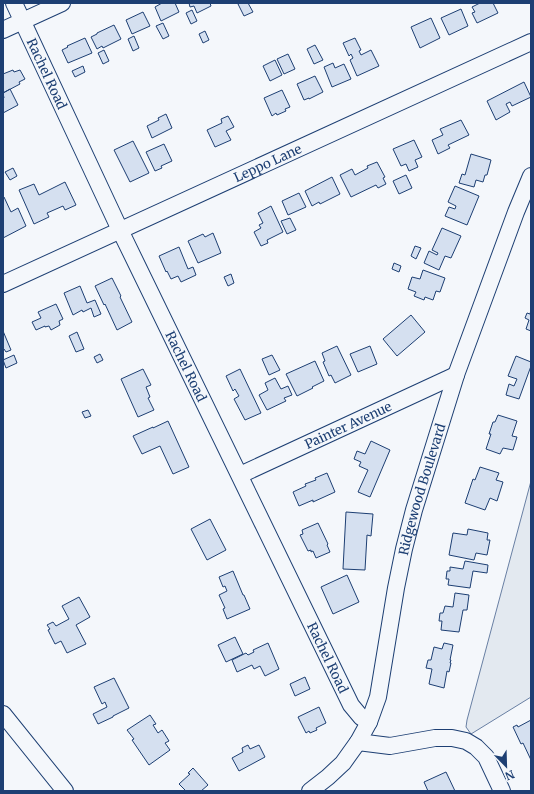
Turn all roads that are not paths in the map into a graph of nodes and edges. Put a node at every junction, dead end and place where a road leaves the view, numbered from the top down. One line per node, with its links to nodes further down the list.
1 (14, 3): 3 (street, Rachel Road)
2 (62, 3): 3 (street)
3 (22, 21): 4 (street); 7 (street, Rachel Road)
4 (3, 30)
5 (531, 42): 7 (street, Leppo Lane)
6 (531, 176): 9 (street, Ridgewood Boulevard)
7 (120, 230): 8 (street, Leppo Lane); 10 (street, Rachel Road)
8 (3, 284)
9 (456, 375): 10 (street, Painter Avenue); 12 (street, Ridgewood Boulevard)
10 (240, 475): 12 (street, Rachel Road)
11 (3, 714): 14 (street)
12 (369, 722): 13 (street, Ridgewood Boulevard)
13 (358, 742): 15 (street, Ridgewood Boulevard); 16 (street)
14 (65, 791)
15 (310, 791)
16 (502, 791)

